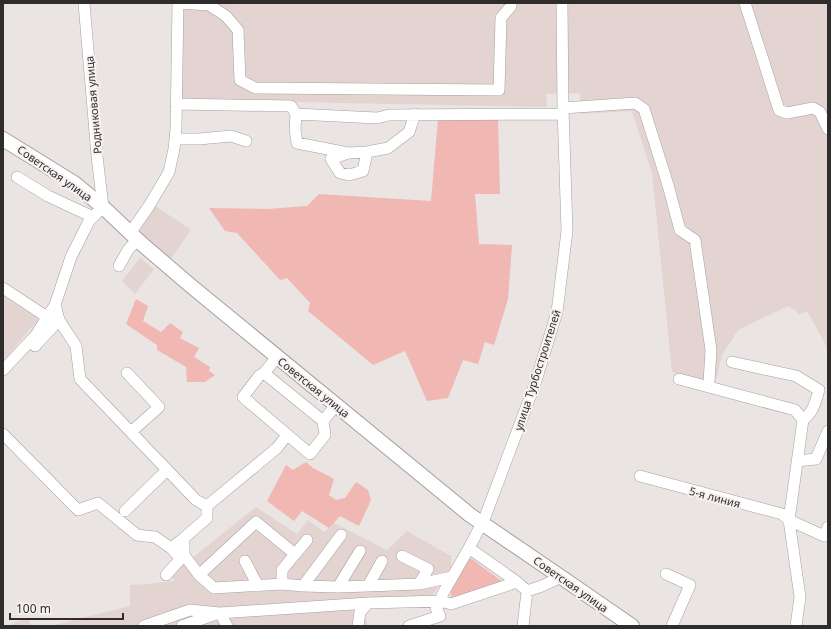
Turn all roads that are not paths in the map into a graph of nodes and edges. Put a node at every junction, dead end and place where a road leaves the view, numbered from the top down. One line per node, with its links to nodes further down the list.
1 (84, 3): 17 (street, Родниковая улица)
2 (178, 3): 3 (street); 6 (street)
3 (511, 3)
4 (562, 3): 7 (street, улица Турбостроителей)
5 (745, 3): 10 (street)
6 (176, 104): 8 (street); 12 (street)
7 (563, 111): 9 (street); 32 (street); 46 (street, улица Турбостроителей)
8 (296, 114): 9 (street); 15 (street)
9 (415, 114): 14 (street)
10 (828, 129)
11 (3, 139): 17 (main road, Советская улица)
12 (175, 139): 13 (street); 19 (street)
13 (246, 141)
14 (367, 152): 15 (street); 15 (street)
15 (348, 153)
16 (17, 177): 18 (street)
17 (103, 207): 18 (street); 19 (main road, Советская улица)
18 (93, 217): 22 (street)
19 (134, 236): 20 (street); 25 (main road, Советская улица)
20 (118, 266)
21 (3, 288): 23 (street)
22 (54, 305): 23 (street); 24 (street)
23 (47, 317): 27 (street)
24 (59, 320): 30 (street); 37 (street)
25 (277, 357): 29 (street); 33 (main road, Советская улица)
26 (732, 362): 34 (street)
27 (3, 370)
28 (127, 373): 37 (street)
29 (264, 374): 35 (street); 39 (street)
30 (3, 379)
31 (679, 379): 32 (street)
32 (707, 386): 34 (street)
33 (336, 405): 35 (street); 46 (main road, Советская улица)
34 (803, 420): 40 (street)
35 (323, 421): 39 (street)
36 (828, 431): 40 (street)
37 (131, 432): 41 (street)
38 (3, 434): 51 (street)
39 (287, 435): 43 (street)
40 (797, 461): 45 (street)
41 (167, 470): 43 (street); 44 (street)
42 (640, 476): 45 (street, 5-я линия)
43 (207, 506): 49 (street)
44 (125, 511)
45 (788, 520): 47 (street, 5-я линия); 83 (street)
46 (482, 523): 52 (street, улица Турбостроителей); 63 (main road, Советская улица)
47 (828, 527)
48 (341, 535): 68 (street)
49 (184, 538): 51 (street); 56 (street)
50 (307, 540): 54 (street)
51 (171, 548): 56 (street)
52 (469, 548): 62 (street, улица Турбостроителей); 64 (street)
53 (360, 551): 70 (street)
54 (295, 554): 60 (street); 65 (street)
55 (402, 556): 66 (street)
56 (183, 557): 60 (street); 61 (street)
57 (245, 561): 67 (street)
58 (382, 561): 69 (street)
59 (666, 574): 82 (street)
60 (199, 575): 67 (street)
61 (166, 576)
62 (452, 577): 66 (street); 72 (street, улица Турбостроителей)
63 (561, 577): 71 (street); 81 (main road, Советская улица)
64 (517, 582): 71 (street); 72 (street)
65 (282, 584): 67 (street); 68 (street)
66 (419, 584): 69 (street)
67 (258, 586)
68 (303, 586): 70 (street)
69 (368, 586): 70 (street)
70 (338, 587)
71 (527, 591): 80 (street)
72 (442, 601): 73 (street); 79 (street, улица Турбостроителей)
73 (356, 608): 74 (street); 78 (street)
74 (220, 612): 75 (street); 76 (street); 77 (street)
75 (144, 626)
76 (182, 626)
77 (227, 626)
78 (358, 626)
79 (409, 626)
80 (523, 626)
81 (632, 626)
82 (672, 626)
83 (796, 626)

